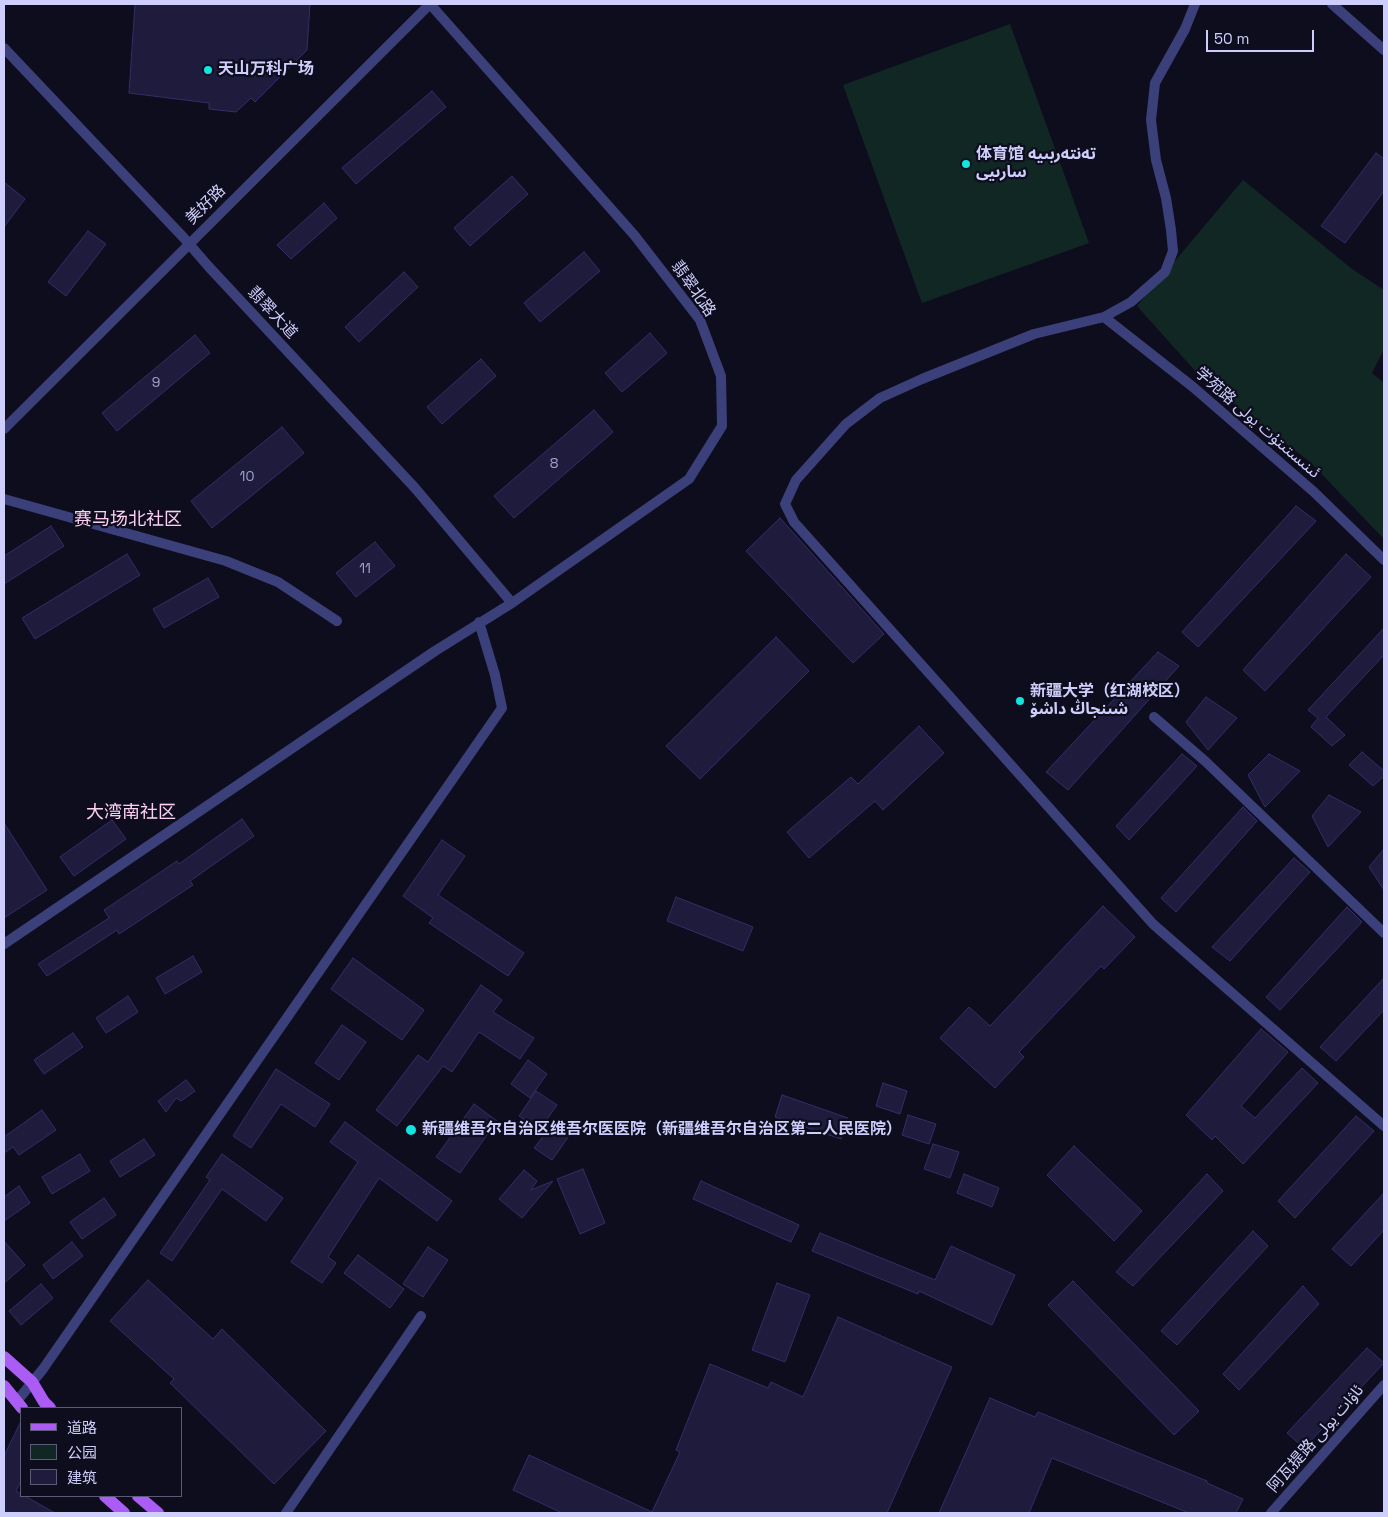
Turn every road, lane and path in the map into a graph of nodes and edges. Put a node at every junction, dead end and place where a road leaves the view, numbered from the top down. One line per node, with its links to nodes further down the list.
1 (430, 4): 6 (street, 美好路); 11 (street, 翡翠北路)
2 (1195, 4): 7 (street)
3 (1332, 4): 5 (street)
4 (4, 48): 6 (street, 翡翠大道)
5 (1384, 50)
6 (188, 243): 8 (street, 美好路); 11 (street, 翡翠大道)
7 (1104, 317): 10 (street, 学苑路 ئىنىستىتۇت يولى); 17 (street)
8 (4, 429)
9 (4, 499): 12 (street)
10 (1384, 560)
11 (512, 603): 13 (street, 翡翠北路)
12 (338, 621)
13 (479, 622): 16 (street, 翡翠北路); 20 (street)
14 (1154, 717): 15 (street)
15 (1384, 933)
16 (4, 944)
17 (1384, 1126)
18 (421, 1316): 29 (street)
19 (4, 1357): 20 (main road)
20 (32, 1382): 23 (street); 24 (main road)
21 (1384, 1385): 30 (street, 阿瓦提路 ئاۋات يولى)
22 (4, 1386): 23 (main road)
23 (20, 1405)
24 (49, 1407)
25 (106, 1497): 27 (main road)
26 (139, 1497): 28 (main road)
27 (124, 1513)
28 (158, 1513)
29 (286, 1513)
30 (1271, 1513)

